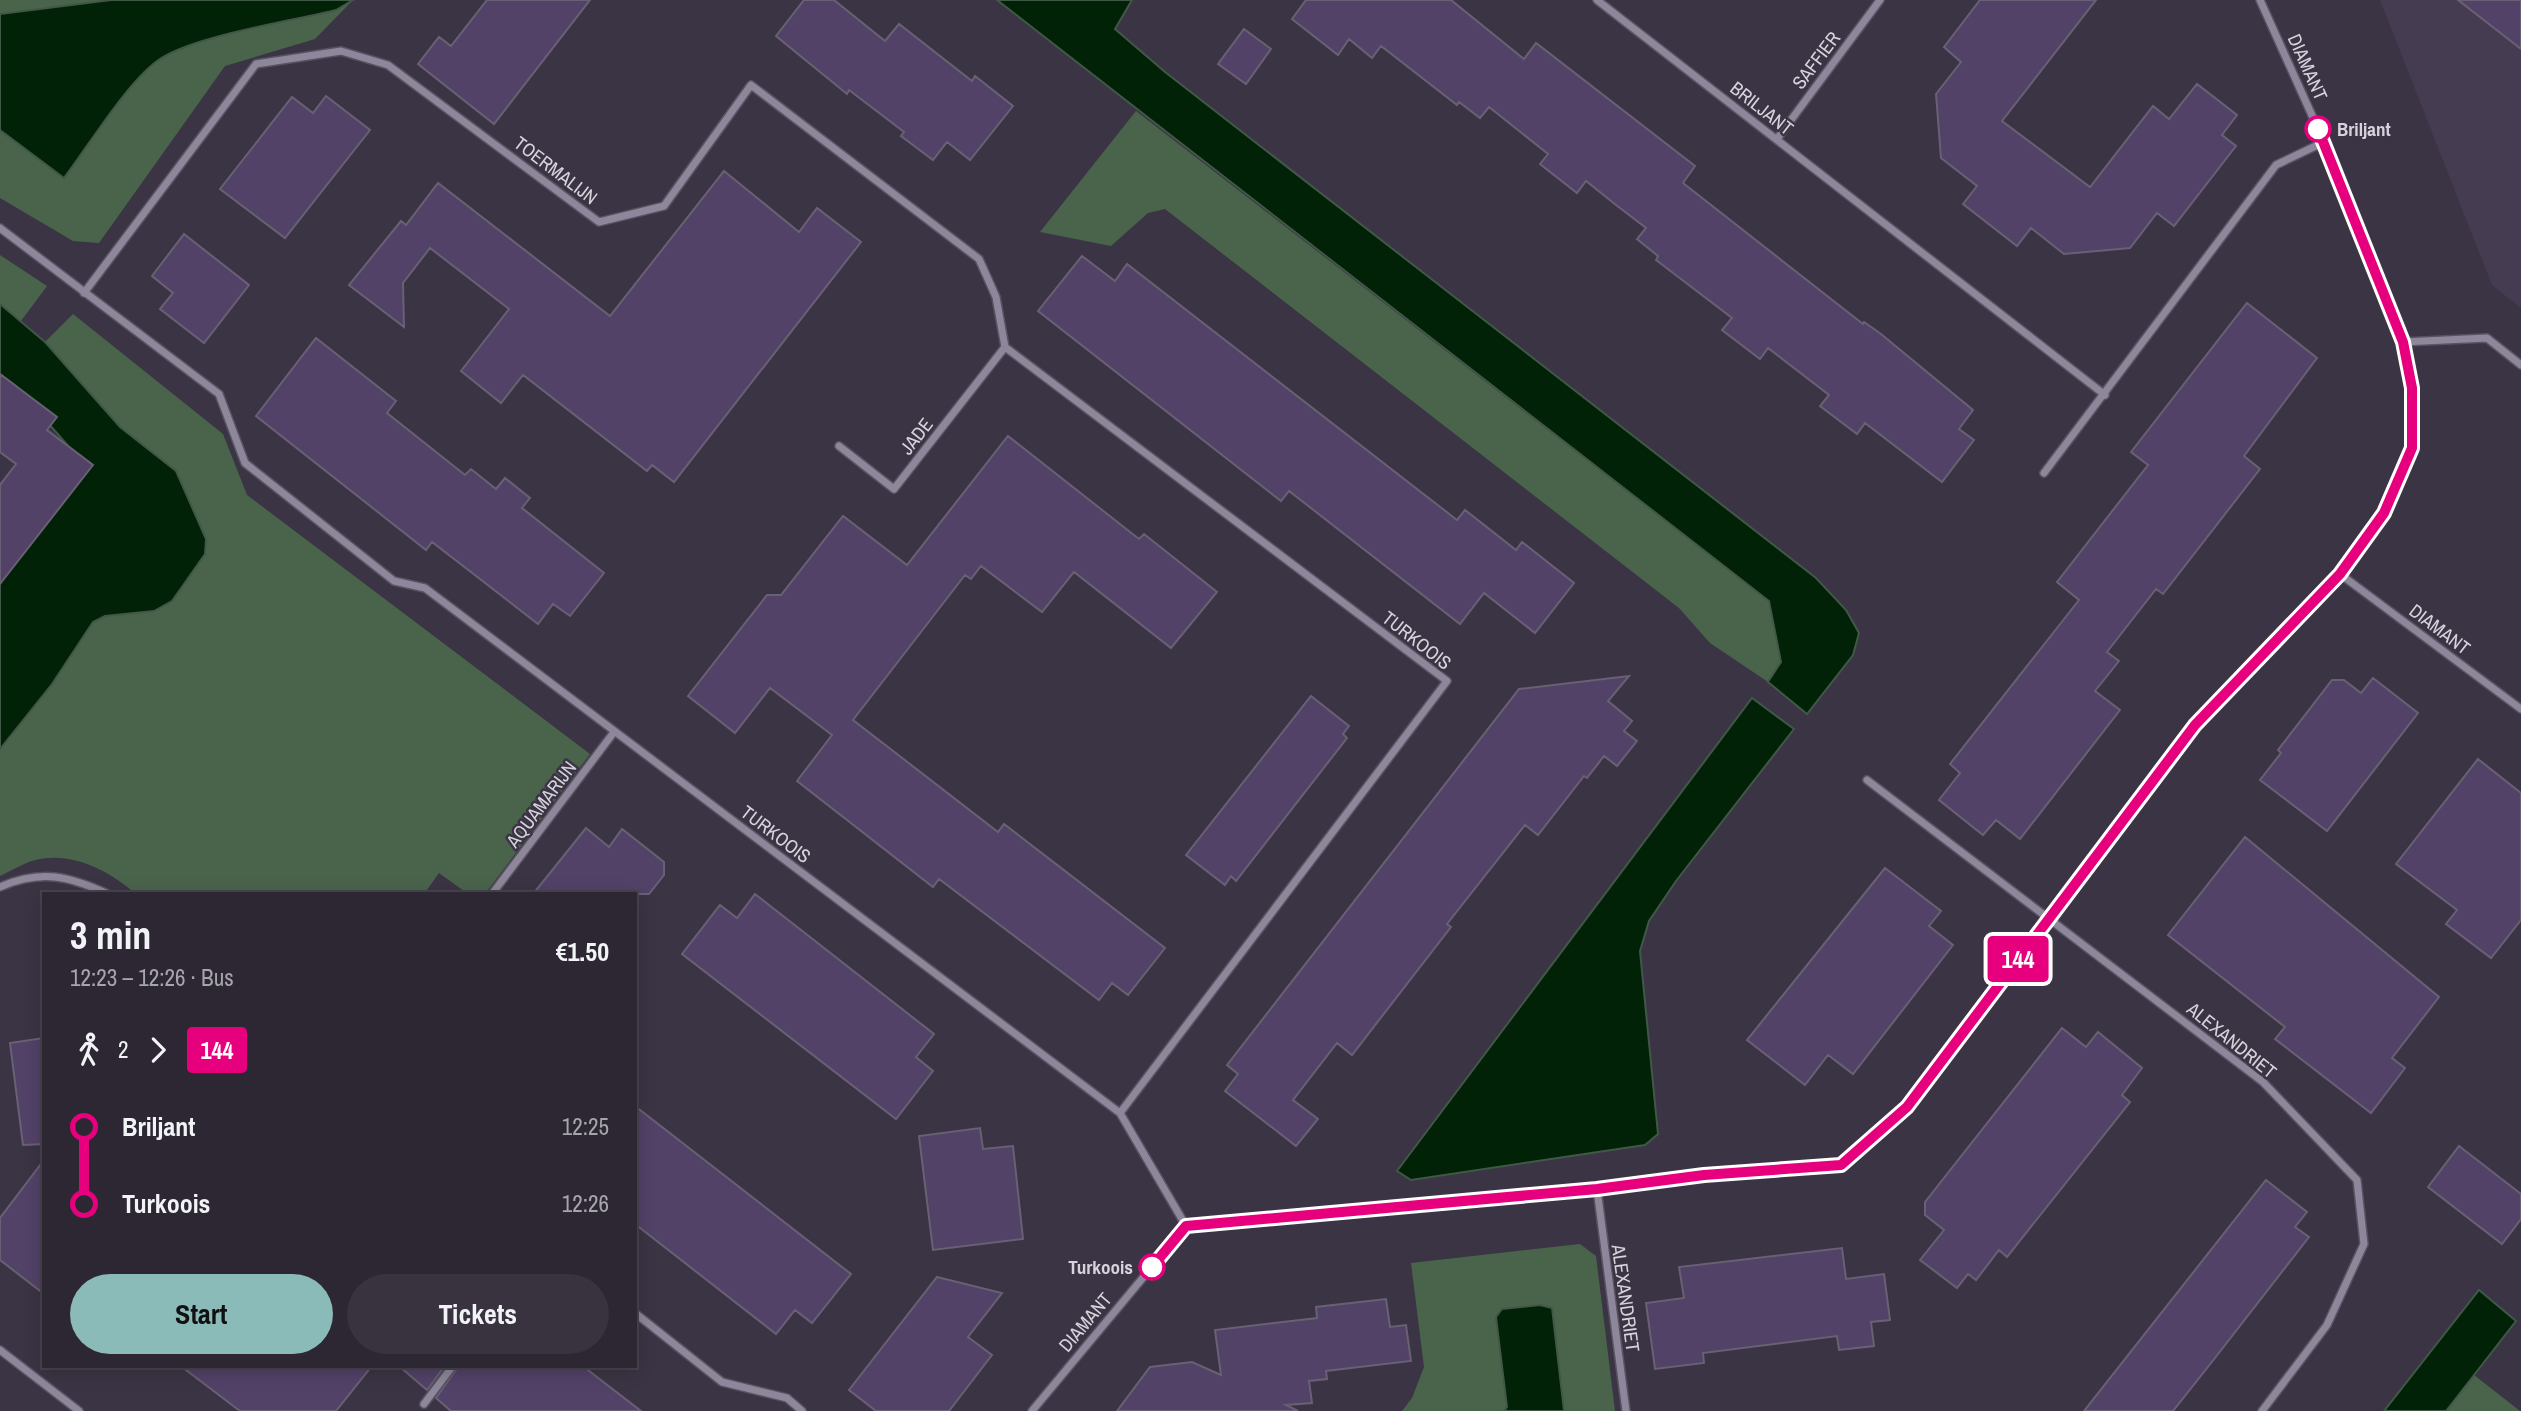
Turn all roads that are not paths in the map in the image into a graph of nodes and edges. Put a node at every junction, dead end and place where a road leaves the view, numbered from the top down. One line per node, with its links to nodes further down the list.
1 (1597, 0): 4 (street, BRILJANT)
2 (1880, 0): 4 (street, SAFFIER)
3 (2260, 0): 5 (street, DIAMANT)
4 (1777, 139): 11 (street, BRILJANT)
5 (2324, 142): 8 (street, DIAMANT); 11 (street)
6 (0, 228): 7 (street)
7 (84, 293): 9 (street, TOERMALIJN); 16 (street)
8 (2403, 342): 10 (street); 14 (street, DIAMANT)
9 (1004, 347): 12 (street, JADE); 22 (street, TURKOOIS)
10 (2521, 365)
11 (2105, 395): 13 (street)
12 (839, 446)
13 (2044, 473)
14 (2340, 574): 15 (street, DIAMANT); 21 (street, DIAMANT)
15 (2521, 709)
16 (614, 732): 20 (street, AQUAMARIJN); 22 (street, TURKOOIS)
17 (1867, 780): 21 (street, ALEXANDRIET)
18 (0, 887): 19 (street)
19 (103, 892)
20 (494, 892)
21 (2049, 917): 23 (street, DIAMANT); 33 (street, ALEXANDRIET)
22 (1120, 1113): 24 (street, TURKOOIS)
23 (1597, 1189): 24 (street, DIAMANT); 32 (street, ALEXANDRIET)
24 (1186, 1226): 31 (street, DIAMANT)
25 (637, 1315): 30 (street)
26 (0, 1350): 29 (street)
27 (451, 1368): 28 (street)
28 (424, 1404)
29 (79, 1411)
30 (802, 1411)
31 (1032, 1411)
32 (1626, 1411)
33 (2262, 1411)

